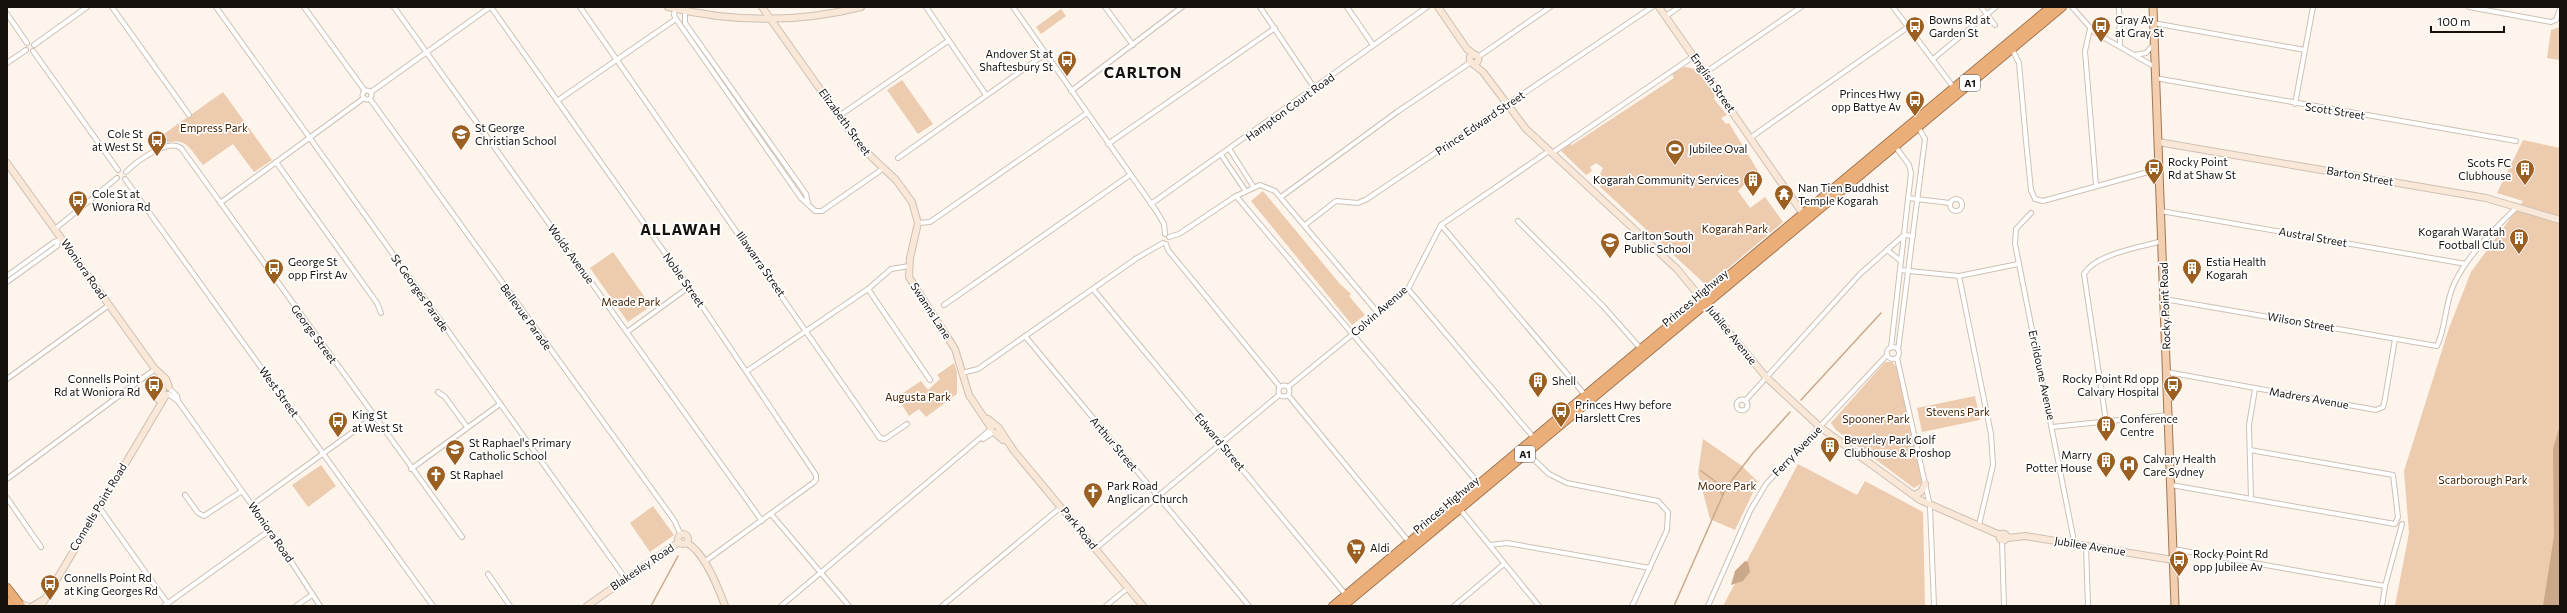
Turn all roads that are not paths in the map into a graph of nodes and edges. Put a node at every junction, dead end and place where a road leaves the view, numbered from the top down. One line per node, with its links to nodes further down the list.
1 (87, 7): 51 (street)
2 (112, 7): 82 (street)
3 (216, 7): 85 (street, St Georges Parade)
4 (304, 7): 72 (street)
5 (394, 7): 59 (street, Woids Avenue)
6 (490, 7): 59 (street); 78 (street, Noble Street)
7 (580, 7): 63 (street, Illawarra Street)
8 (668, 7): 34 (street)
9 (762, 7): 40 (street, Elizabeth Street)
10 (861, 7): 40 (street)
11 (926, 7): 48 (street)
12 (1012, 7): 60 (street)
13 (1105, 7): 52 (street)
14 (1182, 7): 52 (street)
15 (1260, 7): 46 (street)
16 (1347, 7): 53 (street)
17 (1427, 7): 53 (street, Hampton Court Road)
18 (1438, 7): 64 (street)
19 (1550, 7): 64 (street)
20 (1652, 7): 80 (street, Prince Edward Street)
21 (1659, 7): 39 (street, English Street)
22 (1679, 7): 39 (street)
23 (1801, 7): 68 (street)
24 (1893, 7): 45 (street)
25 (1981, 7): 38 (street)
26 (1996, 7): 38 (street)
27 (2051, 7): 70 (highway, Princes Highway / A1)
28 (2062, 7): 55 (highway, Princes Highway / A1)
29 (2072, 7): 47 (street)
30 (2118, 7): 54 (street)
31 (2153, 7): 43 (main road, Rocky Point Road)
32 (2313, 7): 57 (street)
33 (2469, 7): 35 (street)
34 (675, 9): 36 (street); 41 (street)
35 (2560, 9)
36 (685, 11): 40 (street); 42 (street)
37 (7, 14): 49 (street)
38 (1987, 15): 44 (street); 65 (street)
39 (1666, 16): 62 (street, English Street)
40 (770, 18): 83 (street, Elizabeth Street)
41 (676, 19): 42 (street); 63 (street); 113 (street)
42 (683, 19): 113 (street)
43 (2153, 23): 50 (main road, Rocky Point Road); 57 (street)
44 (1995, 25)
45 (1908, 27): 65 (street); 86 (street)
46 (1275, 28): 71 (street); 89 (street)
47 (2090, 29): 54 (street); 105 (street)
48 (948, 41): 75 (street); 83 (street)
49 (27, 43): 51 (street); 56 (street)
50 (2154, 44): 61 (street); 67 (main road, Rocky Point Road)
51 (34, 45): 58 (street)
52 (1133, 45): 73 (street)
53 (1373, 45): 71 (street, Hampton Court Road)
54 (2120, 46): 61 (street)
55 (2011, 49): 84 (highway, Princes Highway / A1); 105 (street)
56 (26, 50): 58 (street); 66 (street)
57 (2305, 50): 79 (street)
58 (33, 51): 99 (street)
59 (427, 53): 74 (street); 154 (street, Woids Avenue)
60 (1045, 54): 73 (street); 75 (street)
61 (2134, 55): 67 (street)
62 (1694, 56): 68 (street, English Street); 92 (street, Colvin Avenue)
63 (617, 59): 78 (street); 153 (street, Illawarra Street)
64 (1474, 59): 80 (street, Jubilee Avenue); 108 (street)
65 (1933, 59): 70 (street)
66 (7, 63)
67 (2155, 67): 69 (main road, Rocky Point Road)
68 (1706, 72): 86 (street, English Street)
69 (2155, 78): 79 (street, Scott Street); 88 (main road, Rocky Point Road)
70 (1955, 88): 118 (highway, Princes Highway / A1)
71 (1315, 89): 91 (street, Hampton Court Road)
72 (365, 91): 74 (street); 76 (street)
73 (1071, 91): 81 (street)
74 (371, 92): 77 (street)
75 (986, 96): 94 (street)
76 (364, 98): 77 (street); 85 (street)
77 (370, 98): 214 (street, Bellevue Parade)
78 (557, 101): 141 (street, Noble Street)
79 (2295, 104): 87 (street, Scott Street)
80 (1508, 105): 92 (street, Jubilee Avenue); 122 (street, Prince Edward Street)
81 (1087, 113): 89 (street); 121 (street)
82 (189, 115)
83 (839, 116): 97 (street, Elizabeth Street)
84 (1918, 127): 90 (highway, Princes Highway / A1); 110 (street)
85 (310, 137): 95 (street); 179 (street, St Georges Parade)
86 (1750, 138): 118 (street, English Street)
87 (2516, 141)
88 (2158, 142): 98 (main road, Rocky Point Road); 115 (street, Barton Street)
89 (1108, 144): 101 (street)
90 (1895, 146): 109 (street, Ferry Avenue); 146 (highway, Princes Highway / A1)
91 (1230, 150): 93 (street, Hampton Court Road); 104 (street)
92 (1551, 152): 123 (street, Colvin Avenue); 146 (street, Jubilee Avenue)
93 (1222, 156): 106 (street); 114 (street, Hampton Court Road)
94 (898, 158)
95 (276, 162): 111 (street); 151 (street)
96 (7, 163): 124 (street, Woniora Road)
97 (884, 168): 113 (street); 121 (street, Elizabeth Street)
98 (2159, 169): 105 (street); 116 (main road, Rocky Point Road)
99 (118, 170): 100 (street); 102 (street)
100 (126, 172): 103 (street); 111 (street, George Street)
101 (1130, 175): 114 (street); 148 (street)
102 (117, 178): 103 (street); 124 (street)
103 (124, 179): 192 (street, West Street)
104 (1254, 186): 106 (street); 108 (street)
105 (2096, 186)
106 (1245, 190): 107 (street)
107 (1236, 196): 126 (street); 155 (street)
108 (1281, 197): 122 (street)
109 (1908, 198): 110 (street); 125 (street, Ferry Avenue)
110 (1918, 199): 112 (street); 127 (street)
111 (220, 203): 181 (street, George Street)
112 (1950, 203)
113 (808, 204)
114 (1151, 204): 126 (street)
115 (2517, 206): 119 (street, Barton Street); 134 (street)
116 (2161, 211): 129 (main road, Rocky Point Road); 134 (street, Austral Street)
117 (2031, 213): 133 (street, Ercildoune Avenue)
118 (1803, 214): 146 (highway, Princes Highway / A1)
119 (2560, 220)
120 (1518, 221): 159 (street)
121 (918, 223): 135 (street, Swanns Lane)
122 (1305, 225): 152 (street)
123 (1441, 225): 144 (street, Colvin Avenue); 177 (street)
124 (55, 229): 128 (street, Woniora Road)
125 (1904, 235): 127 (street); 131 (street); 132 (street, Ferry Avenue)
126 (1167, 236): 130 (street); 130 (street)
127 (1913, 236): 137 (street)
128 (61, 241): 138 (street); 140 (street); 147 (street, Woniora Road)
129 (2162, 241): 145 (main road, Rocky Point Road); 182 (street)
130 (1164, 244): 143 (street); 170 (street)
131 (1887, 250): 132 (street); 167 (street)
132 (1901, 261): 136 (street, Ferry Avenue)
133 (2018, 264): 139 (street); 186 (street, Ercildoune Avenue)
134 (2466, 264): 157 (street, Wilson Street)
135 (909, 266): 142 (street); 166 (street, Swanns Lane)
136 (1900, 270): 137 (street); 149 (street, Ferry Avenue)
137 (1909, 271): 139 (street); 150 (street)
138 (7, 276)
139 (1959, 276): 212 (street)
140 (7, 282)
141 (689, 287): 154 (street); 164 (street, Noble Street)
142 (868, 289): 153 (street); 169 (street)
143 (1093, 289): 156 (street); 189 (street, Edward Street)
144 (1408, 290): 152 (street, Colvin Avenue); 188 (street)
145 (2164, 298): 157 (street, Wilson Street); 165 (main road, Rocky Point Road)
146 (1704, 300): 159 (highway, Princes Highway / A1); 167 (street, Jubilee Avenue); 191 (highway, Princes Highway / A1)
147 (109, 305): 163 (street, Woniora Road); 168 (street)
148 (944, 305)
149 (1895, 308): 150 (street); 158 (street, Ferry Avenue)
150 (1904, 309): 160 (street)
151 (381, 313)
152 (1379, 314): 155 (street, Colvin Avenue)
153 (807, 330): 164 (street); 183 (street, Illawarra Street)
154 (626, 332): 210 (street, Woids Avenue)
155 (1351, 335): 171 (street, Colvin Avenue); 195 (street)
156 (1025, 336): 166 (street); 201 (street, Arthur Street)
157 (2395, 339): 172 (street, Madrers Avenue)
158 (1890, 348): 160 (street); 161 (street, Ferry Avenue)
159 (1641, 349): 177 (highway, Princes Highway / A1)
160 (1898, 350): 162 (street)
161 (1887, 355): 162 (street); 185 (street, Ferry Avenue)
162 (1897, 358): 196 (street)
163 (155, 369): 173 (street, Woniora Road); 194 (street)
164 (747, 371): 209 (street, Noble Street)
165 (2167, 372): 172 (street, Madrers Avenue); 180 (main road, Rocky Point Road)
166 (962, 373): 187 (street, Park Road)
167 (1766, 377): 178 (street); 185 (street, Jubilee Avenue)
168 (7, 379)
169 (930, 380)
170 (1280, 387): 171 (street); 175 (street)
171 (1288, 388): 176 (street)
172 (2255, 389): 190 (street)
173 (166, 391): 198 (street, Woniora Road); 206 (street, Connells Point Road)
174 (438, 392): 184 (street)
175 (1279, 395): 176 (street); 189 (street)
176 (1288, 395): 218 (street)
177 (1585, 395): 188 (highway, Princes Highway / A1)
178 (1745, 401)
179 (500, 404): 184 (street); 232 (street, St Georges Parade)
180 (2169, 415): 182 (street); 197 (main road, Rocky Point Road)
181 (375, 416): 192 (street); 193 (street, George Street)
182 (2106, 421): 186 (street)
183 (907, 424)
184 (467, 427): 193 (street)
185 (1820, 427): 200 (street, Jubilee Avenue); 262 (street, Ferry Avenue)
186 (2052, 427): 220 (street, Ercildoune Avenue)
187 (994, 429): 207 (street, Park Road); 230 (street)
188 (1534, 438): 195 (highway, Princes Highway / A1)
189 (1221, 444): 201 (street); 237 (street, Edward Street)
190 (2250, 450): 203 (street); 203 (street)
191 (1527, 452): 208 (highway, Princes Highway / A1); 229 (street)
192 (323, 453): 204 (street); 247 (street, West Street)
193 (411, 468): 215 (street, George Street)
194 (7, 479)
195 (1479, 484): 218 (highway, Princes Highway / A1)
196 (1925, 484): 200 (street); 205 (street)
197 (2171, 485): 203 (street); 225 (main road, Rocky Point Road)
198 (242, 491): 199 (street); 204 (street, Woniora Road)
199 (184, 495)
200 (1914, 495): 205 (street, Jubilee Avenue)
201 (1158, 496): 224 (street); 256 (street, Arthur Street)
202 (7, 498): 223 (street)
203 (2251, 499)
204 (252, 505): 213 (street, Woniora Road)
205 (1930, 506): 212 (street, Jubilee Avenue); 263 (street)
206 (98, 507): 238 (street, Connells Point Road); 241 (street)
207 (1061, 507): 224 (street, Park Road); 253 (street)
208 (1460, 508): 221 (street); 258 (highway, Princes Highway / A1)
209 (772, 514): 210 (street); 230 (street)
210 (762, 522): 227 (street)
211 (2402, 524): 233 (street)
212 (1979, 525): 216 (street, Jubilee Avenue)
213 (270, 530): 236 (street, Woniora Road); 241 (street)
214 (681, 535): 217 (street); 219 (street)
215 (462, 537)
216 (2003, 538): 220 (street, Jubilee Avenue); 264 (street)
217 (679, 542): 219 (street); 232 (street, Blakesley Road)
218 (1409, 542): 237 (highway, Princes Highway / A1)
219 (687, 543): 227 (street)
220 (2073, 543): 222 (street, Jubilee Avenue)
221 (1490, 545): 228 (street); 229 (street)
222 (2086, 546): 226 (street, Jubilee Avenue); 265 (street)
223 (41, 547)
224 (1095, 549): 235 (street, Park Road)
225 (2173, 549): 226 (main road, Rocky Point Road); 233 (street)
226 (2173, 560): 266 (main road, Rocky Point Road)
227 (704, 562): 250 (street)
228 (1504, 564): 259 (street); 260 (street)
229 (1650, 568): 261 (street)
230 (821, 573): 251 (street); 252 (street)
231 (488, 574): 248 (street)
232 (626, 578): 249 (street, Blakesley Road)
233 (2385, 586): 267 (street)
234 (7, 588): 240 (highway)
235 (1128, 588): 254 (street); 255 (street, Park Road)
236 (312, 595): 245 (street); 246 (street, Woniora Road)
237 (1346, 595): 257 (highway, Princes Highway / A1)
238 (44, 599): 243 (street); 244 (street, Connells Point Road)
239 (7, 601): 242 (highway)
240 (23, 605)
241 (166, 605)
242 (10, 606)
243 (33, 606)
244 (41, 606)
245 (296, 606)
246 (320, 606)
247 (433, 606)
248 (510, 606)
249 (587, 606)
250 (725, 606)
251 (781, 606)
252 (849, 606)
253 (942, 606)
254 (1106, 606)
255 (1143, 606)
256 (1249, 606)
257 (1333, 606)
258 (1344, 606)
259 (1454, 606)
260 (1539, 606)
261 (1632, 606)
262 (1708, 606)
263 (1934, 606)
264 (2004, 606)
265 (2088, 606)
266 (2175, 606)
267 (2382, 606)

